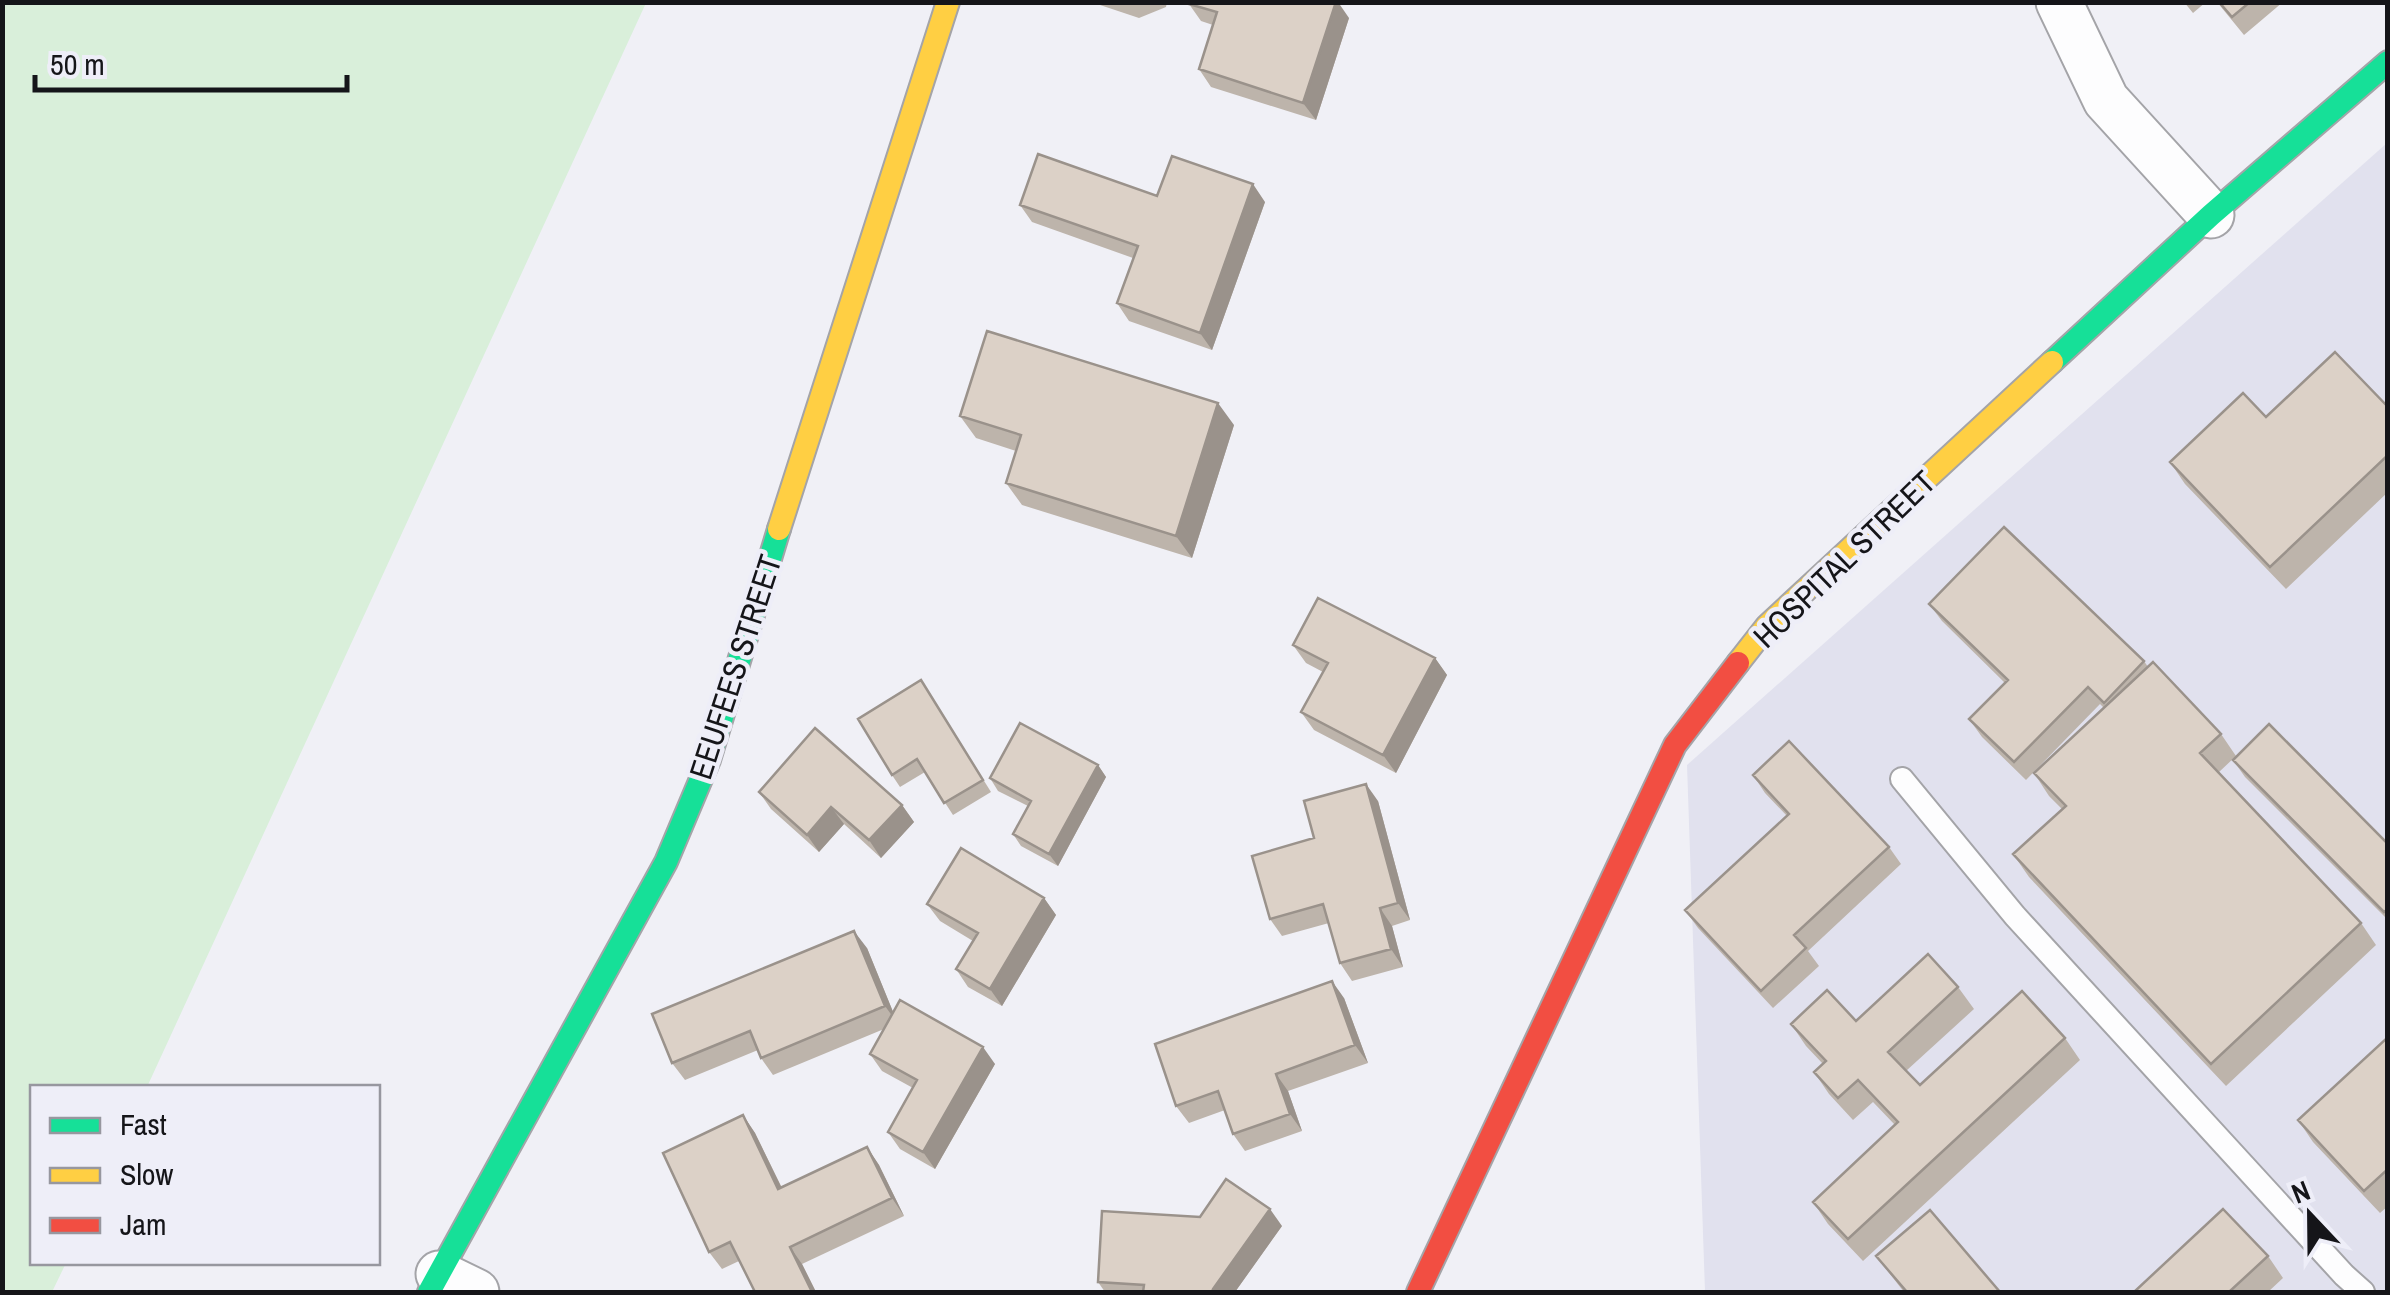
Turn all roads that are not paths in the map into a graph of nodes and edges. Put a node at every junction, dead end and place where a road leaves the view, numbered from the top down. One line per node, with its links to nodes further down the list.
1 (948, 2): 6 (street, EEUFEES STREET)
2 (2060, 2): 4 (street)
3 (2388, 62): 4 (street, HOSPITAL STREET)
4 (2210, 214): 7 (street, HOSPITAL STREET)
5 (1902, 779): 8 (lane)
6 (448, 1286)
7 (1418, 1292)
8 (2363, 1292)

